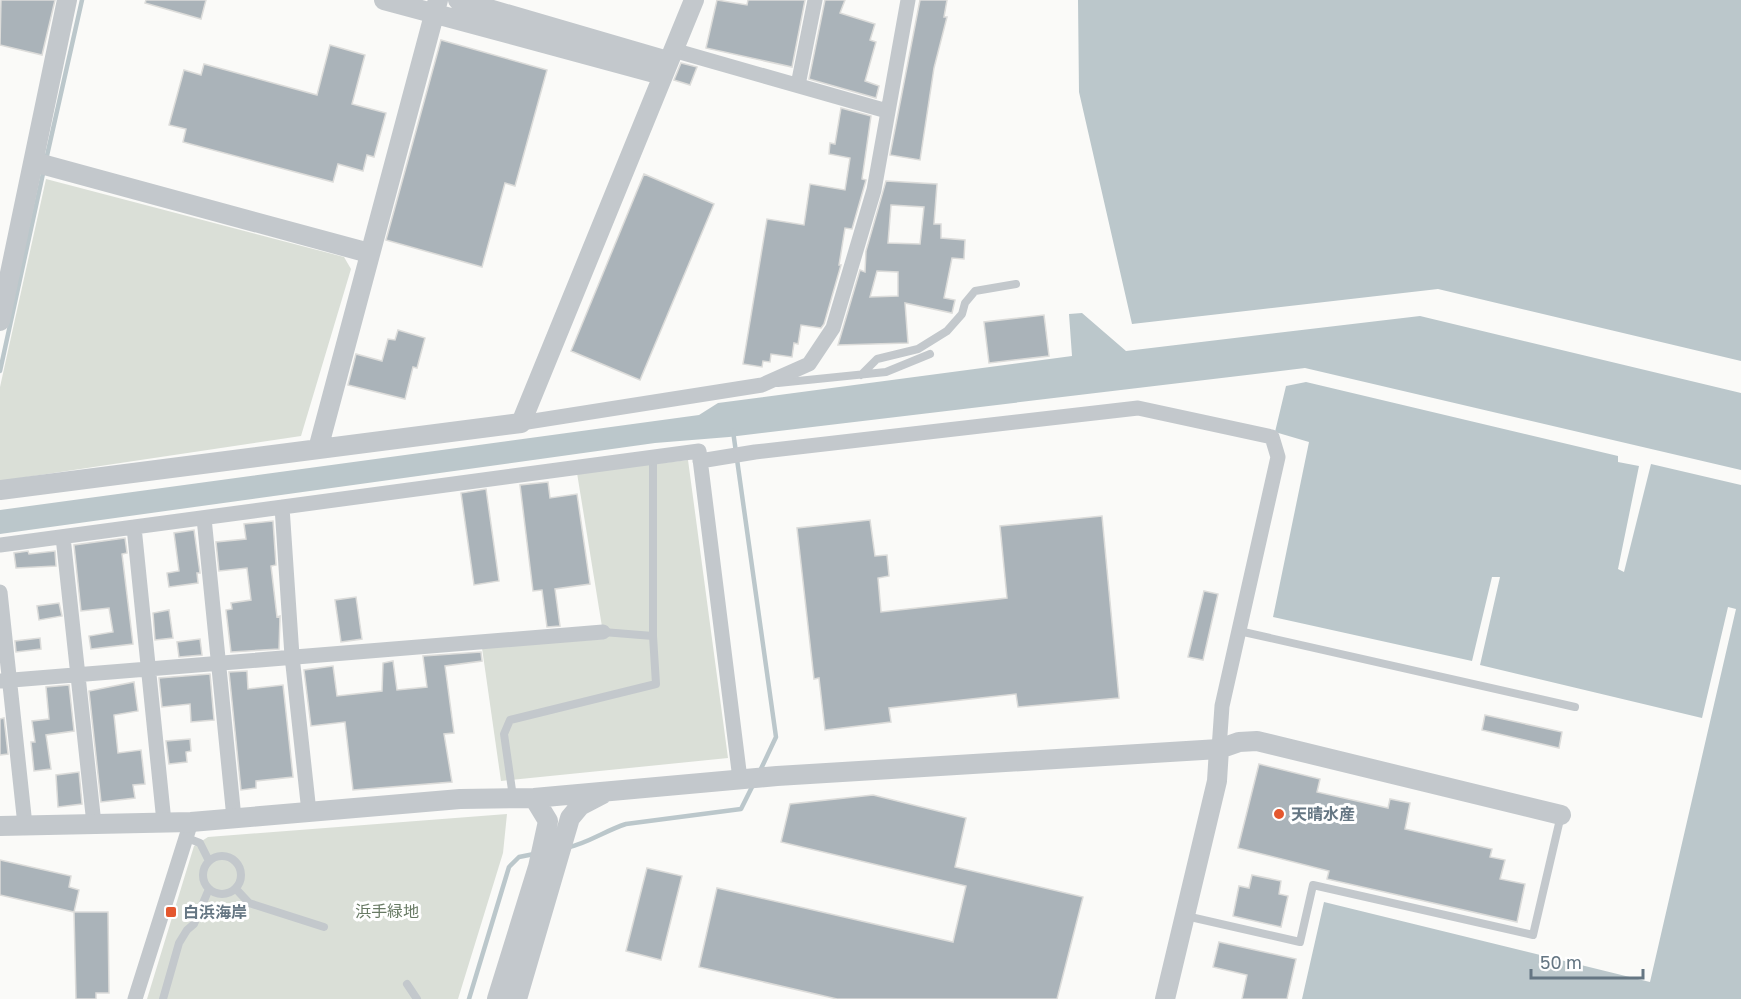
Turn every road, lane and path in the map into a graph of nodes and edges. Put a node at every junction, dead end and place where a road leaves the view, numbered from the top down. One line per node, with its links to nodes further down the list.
1 (67, 0): 11 (street)
2 (384, 0): 7 (street)
3 (458, 0): 8 (street)
4 (694, 0): 8 (street)
5 (815, 0): 9 (street)
6 (908, 0): 10 (street)
7 (436, 7): 8 (street); 12 (street)
8 (668, 62): 9 (street); 18 (street)
9 (798, 85): 10 (street)
10 (886, 111): 17 (street)
11 (34, 162): 12 (street); 14 (street)
12 (369, 253): 19 (street)
13 (1016, 284): 16 (lane)
14 (0, 321)
15 (930, 354): 16 (lane)
16 (861, 375): 17 (lane)
17 (762, 385): 18 (street)
18 (521, 423): 19 (street)
19 (318, 449): 22 (street)
20 (653, 457): 21 (street); 23 (street); 31 (lane)
21 (700, 461): 29 (street); 39 (street)
22 (0, 490)
23 (282, 507): 24 (street); 32 (street)
24 (204, 518): 25 (street); 33 (street)
25 (134, 527): 26 (street); 34 (street)
26 (63, 537): 27 (street); 35 (street)
27 (0, 545)
28 (0, 592): 36 (street)
29 (1239, 631): 37 (lane); 38 (street)
30 (603, 632): 31 (lane); 32 (street)
31 (653, 636): 42 (lane)
32 (292, 656): 33 (street); 44 (street)
33 (219, 663): 34 (street); 46 (street)
34 (148, 669): 35 (street); 48 (street)
35 (78, 675): 36 (street); 49 (street)
36 (5, 681): 50 (street)
37 (1575, 707)
38 (1219, 749): 39 (street); 45 (street); 56 (street)
39 (740, 779): 40 (street)
40 (610, 790): 41 (street); 47 (street)
41 (560, 795): 43 (street); 47 (street)
42 (513, 798): 43 (street); 44 (street)
43 (534, 798): 62 (street)
44 (309, 812): 46 (street)
45 (1561, 815): 56 (lane)
46 (234, 818): 52 (street)
47 (570, 818): 63 (street)
48 (164, 822): 49 (street); 52 (street)
49 (94, 824): 50 (street)
50 (25, 825): 51 (street)
51 (0, 826)
52 (189, 830): 53 (lane); 59 (street)
53 (209, 861): 54 (lane); 55 (lane)
54 (209, 889): 55 (lane); 60 (lane)
55 (236, 889): 57 (lane)
56 (1185, 916): 64 (street)
57 (324, 927)
58 (407, 984): 61 (lane)
59 (135, 999)
60 (163, 999)
61 (417, 999)
62 (496, 999)
63 (517, 999)
64 (1166, 999)

